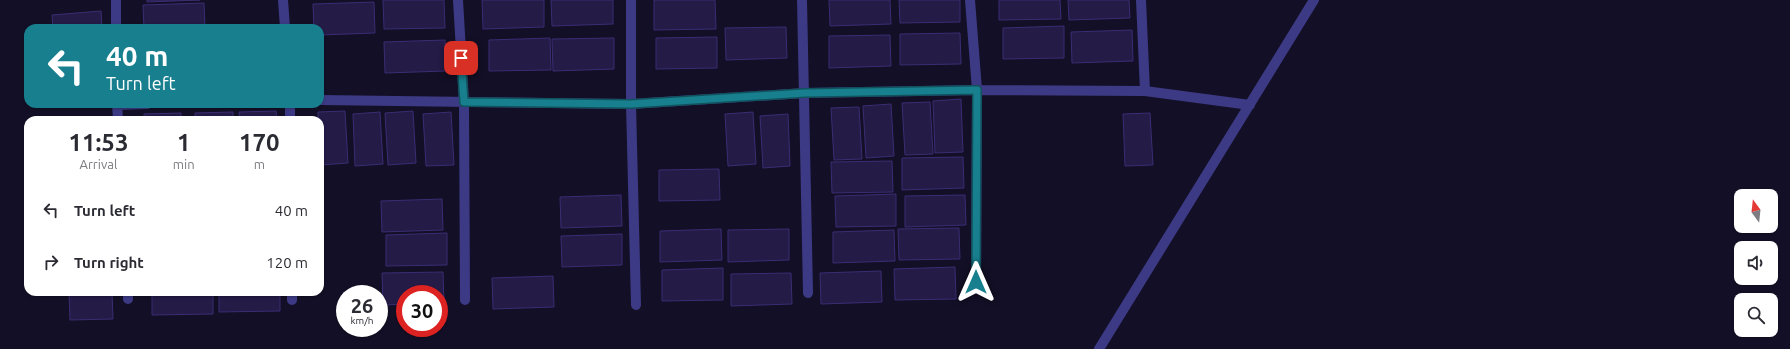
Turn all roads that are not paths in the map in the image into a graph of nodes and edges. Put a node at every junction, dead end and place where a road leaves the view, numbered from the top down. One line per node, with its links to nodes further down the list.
1 (116, 0): 9 (street)
2 (283, 0): 10 (street)
3 (458, 0): 15 (street)
4 (631, 0): 16 (street)
5 (802, 0): 13 (street)
6 (970, 0): 11 (street)
7 (1141, 0): 12 (street)
8 (1314, 0): 17 (street)
9 (116, 24)
10 (285, 24)
11 (977, 90): 12 (street); 13 (street); 18 (street)
12 (1145, 91): 17 (street)
13 (805, 93): 16 (street); 19 (street)
14 (324, 100): 15 (street)
15 (464, 102): 16 (street); 20 (street)
16 (631, 104): 21 (street)
17 (1250, 105): 22 (street)
18 (976, 282)
19 (808, 293)
20 (465, 300)
21 (636, 305)
22 (1099, 349)

